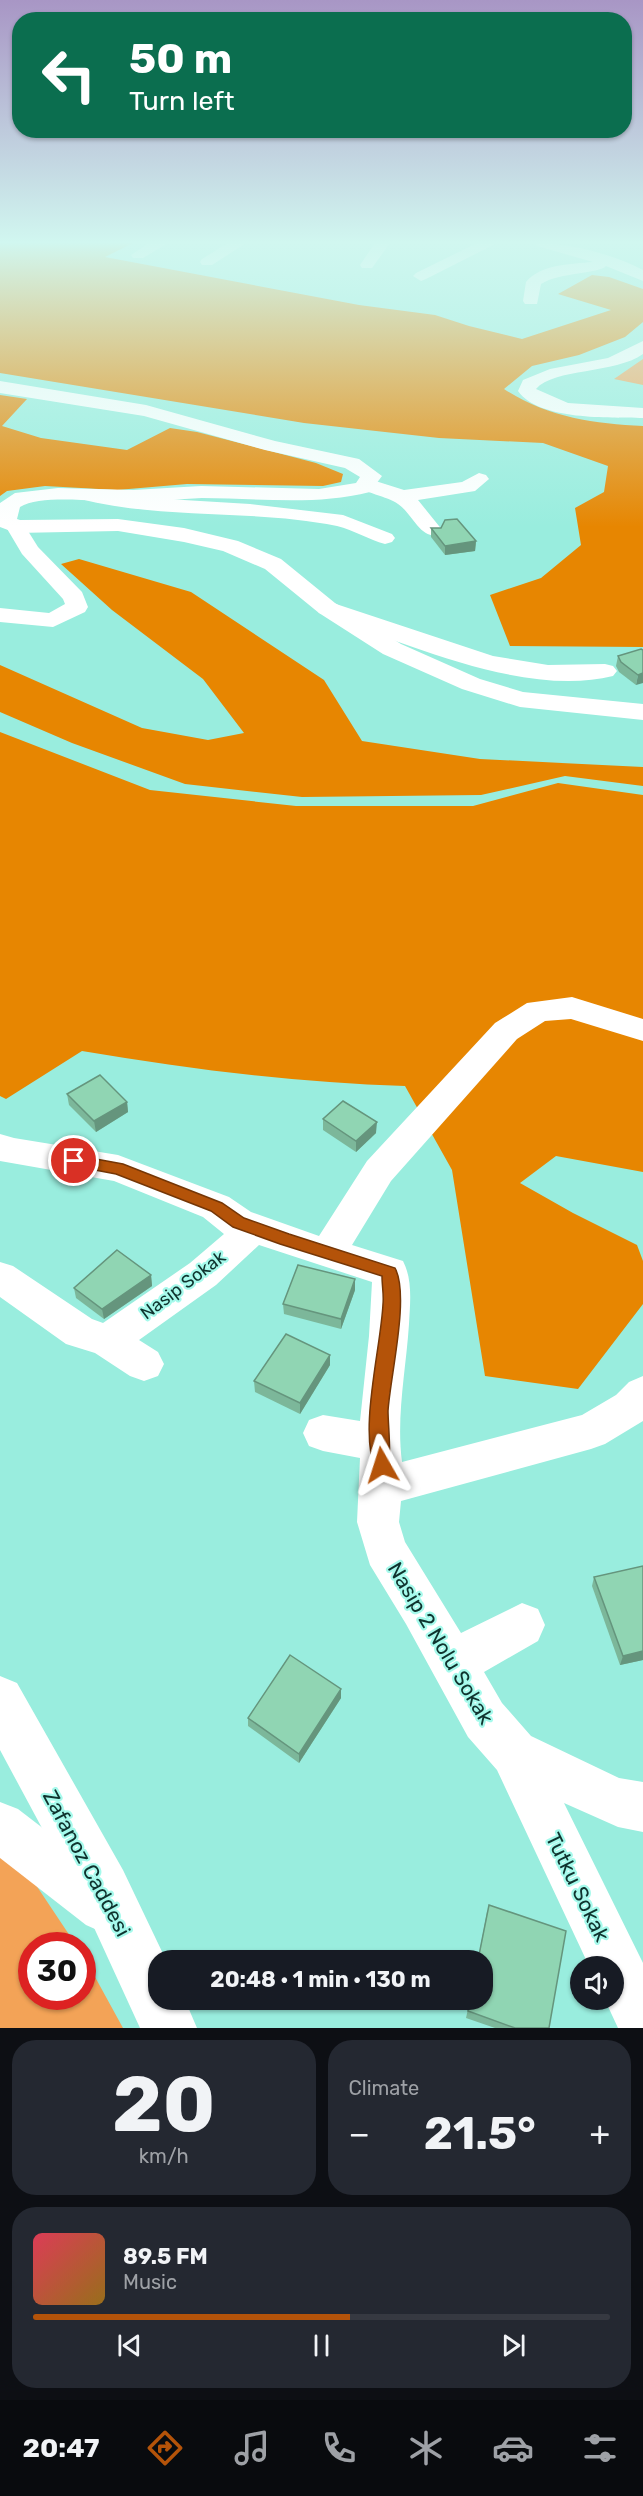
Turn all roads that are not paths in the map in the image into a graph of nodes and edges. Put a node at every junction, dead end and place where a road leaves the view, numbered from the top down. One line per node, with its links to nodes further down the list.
1 (643, 346): 4 (street)
2 (0, 387): 6 (street)
3 (552, 396): 4 (street)
4 (627, 407)
5 (479, 479): 8 (street)
6 (366, 484): 7 (street); 8 (street)
7 (83, 495): 9 (street); 11 (street)
8 (403, 496): 10 (street)
9 (16, 527): 12 (street); 13 (street)
10 (433, 531)
11 (385, 538)
12 (327, 608): 14 (street); 15 (street)
13 (0, 615)
14 (605, 671)
15 (643, 712)
16 (643, 1030): 19 (street)
17 (6, 1156): 18 (street)
18 (238, 1222): 19 (street); 21 (street, Nasip Sokak)
19 (328, 1252): 25 (street, Nasip 2 Nolu Sokak)
20 (0, 1277): 21 (street)
21 (108, 1341): 22 (street)
22 (144, 1364)
23 (643, 1394): 26 (street)
24 (323, 1434): 25 (street)
25 (379, 1443): 26 (street, Nasip 2 Nolu Sokak)
26 (381, 1487): 28 (street, Nasip 2 Nolu Sokak)
27 (522, 1625): 28 (street)
28 (454, 1665): 30 (street, Nasip 2 Nolu Sokak)
29 (0, 1700): 33 (street, Zafanoz Caddesi)
30 (514, 1753): 31 (street, Nasip 2 Nolu Sokak); 34 (street, Tutku Sokak)
31 (643, 1807)
32 (0, 1827): 33 (street)
33 (118, 1918): 35 (street, Zafanoz Caddesi)
34 (643, 2021)
35 (169, 2028)

